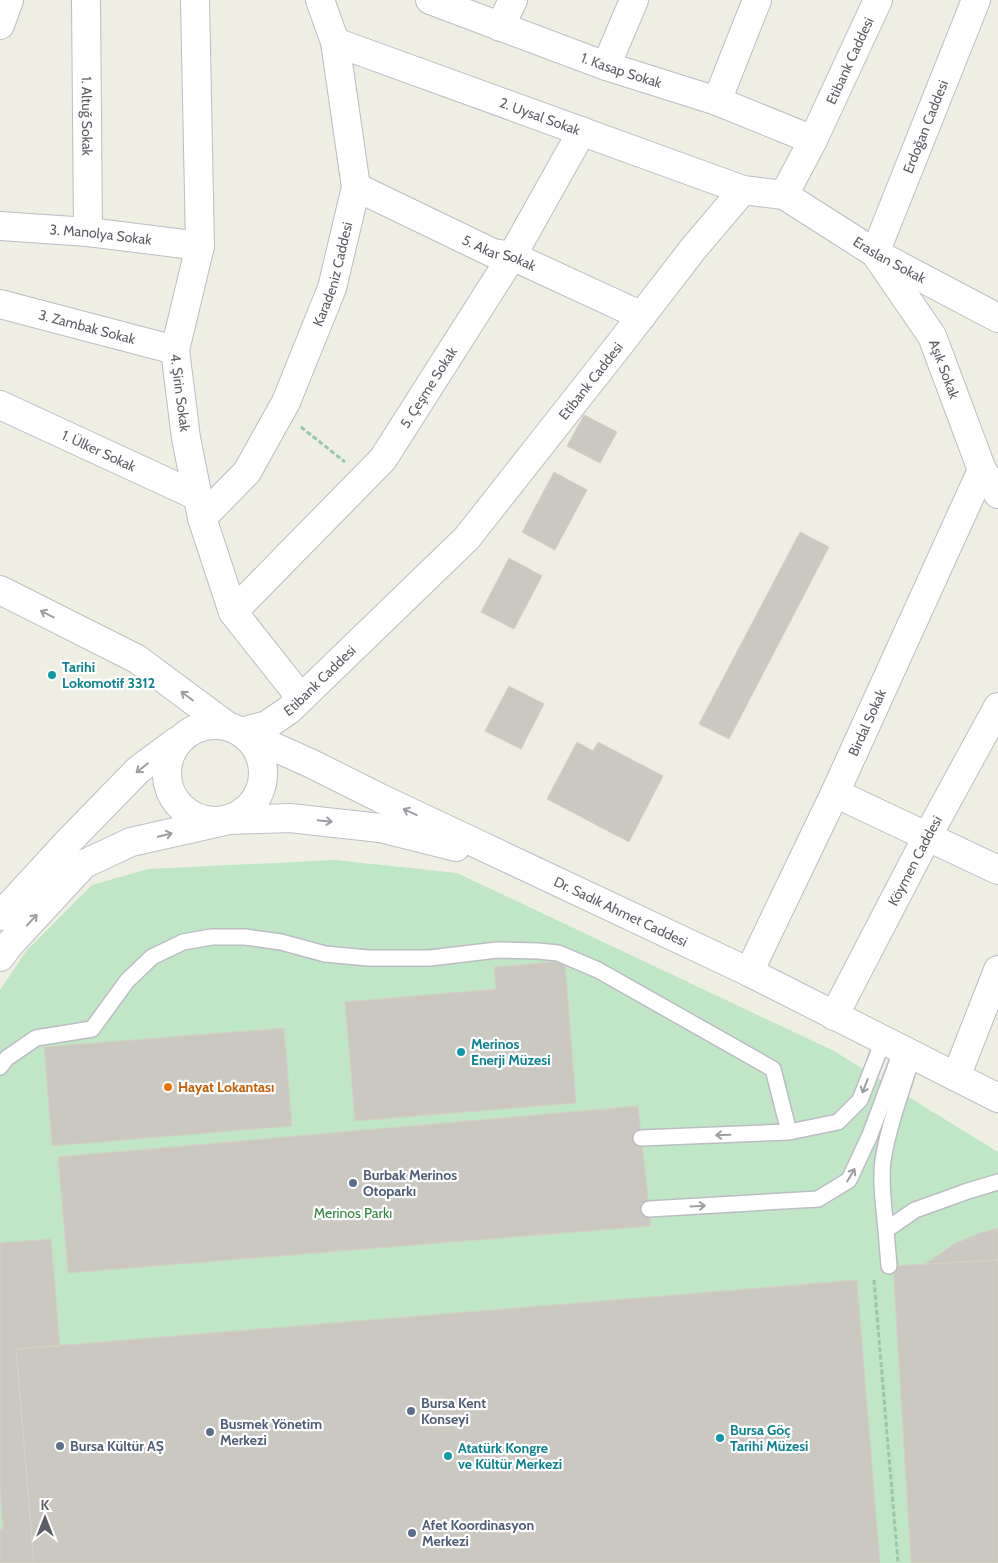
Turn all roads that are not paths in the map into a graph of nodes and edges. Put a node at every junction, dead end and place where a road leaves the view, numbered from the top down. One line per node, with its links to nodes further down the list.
1 (9, 0): 11 (street)
2 (86, 0): 22 (street, 1. Altuğ Sokak)
3 (195, 0): 23 (street, 4. Şirin Sokak)
4 (320, 0): 13 (street, Karadeniz Caddesi)
5 (430, 0): 12 (street, 1. Kasap Sokak)
6 (513, 0): 12 (street)
7 (634, 0): 14 (street)
8 (757, 0): 15 (street)
9 (878, 0): 17 (street, Etibank Caddesi)
10 (976, 0): 24 (street, Erdoğan Caddesi)
11 (0, 25)
12 (500, 27): 14 (street, 1. Kasap Sokak)
13 (335, 42): 16 (street, 2. Uysal Sokak); 18 (street, Karadeniz Caddesi)
14 (606, 66): 15 (street, 1. Kasap Sokak)
15 (717, 101): 17 (street, 1. Kasap Sokak)
16 (582, 131): 19 (street, 2. Uysal Sokak); 25 (street, 5. Çeşme Sokak)
17 (813, 140): 20 (street, Etibank Caddesi)
18 (356, 187): 25 (street, 5. Akar Sokak); 33 (street, Karadeniz Caddesi)
19 (744, 190): 20 (street); 27 (street, Etibank Caddesi)
20 (784, 195): 24 (street, Eraslan Sokak)
21 (0, 226): 22 (street, 3. Manolya Sokak)
22 (88, 232): 23 (street, 3. Manolya Sokak)
23 (200, 246): 29 (street, 4. Şirin Sokak)
24 (875, 253): 28 (street, Eraslan Sokak); 31 (street, Aşık Sokak)
25 (512, 256): 27 (street, 5. Akar Sokak); 35 (street, 5. Çeşme Sokak)
26 (0, 304): 29 (street, 3. Zambak Sokak)
27 (642, 316): 36 (street, Etibank Caddesi)
28 (998, 318)
29 (175, 350): 33 (street, 4. Şirin Sokak)
30 (0, 405): 33 (street, 1. Ülker Sokak)
31 (982, 470): 32 (street, Aşık Sokak); 40 (street, Birdal Sokak)
32 (998, 494)
33 (200, 507): 35 (street, 4. Şirin Sokak)
34 (0, 590): 38 (street, Dr. Sadık Ahmet Caddesi, one-way to 34)
35 (233, 612): 36 (street, 4. Şirin Sokak)
36 (301, 698): 38 (street, Etibank Caddesi)
37 (998, 707): 42 (street, Köymen Caddesi)
38 (233, 729): 39 (street); 41 (street); 43 (street, Dr. Sadık Ahmet Caddesi, one-way to 38)
39 (181, 739): 41 (street); 45 (street, one-way to 45)
40 (835, 793): 42 (street); 48 (street, Birdal Sokak)
41 (229, 820): 43 (street, one-way to 43); 46 (street, one-way to 41)
42 (927, 837): 44 (street); 49 (street, Köymen Caddesi)
43 (518, 862): 48 (street, Dr. Sadık Ahmet Caddesi)
44 (998, 870)
45 (0, 916)
46 (0, 956)
47 (998, 970): 52 (street)
48 (749, 972): 49 (street, Dr. Sadık Ahmet Caddesi)
49 (834, 1016): 50 (street, Dr. Sadık Ahmet Caddesi)
50 (899, 1048): 52 (street, Dr. Sadık Ahmet Caddesi); 54 (lane, one-way to 54); 57 (lane, one-way to 50); 58 (lane)
51 (0, 1067): 54 (lane)
52 (956, 1077): 53 (street, Dr. Sadık Ahmet Caddesi)
53 (998, 1098)
54 (789, 1132): 55 (lane, one-way to 55)
55 (641, 1138)
56 (998, 1182): 58 (lane)
57 (649, 1209)
58 (886, 1230): 59 (lane)
59 (889, 1266)

